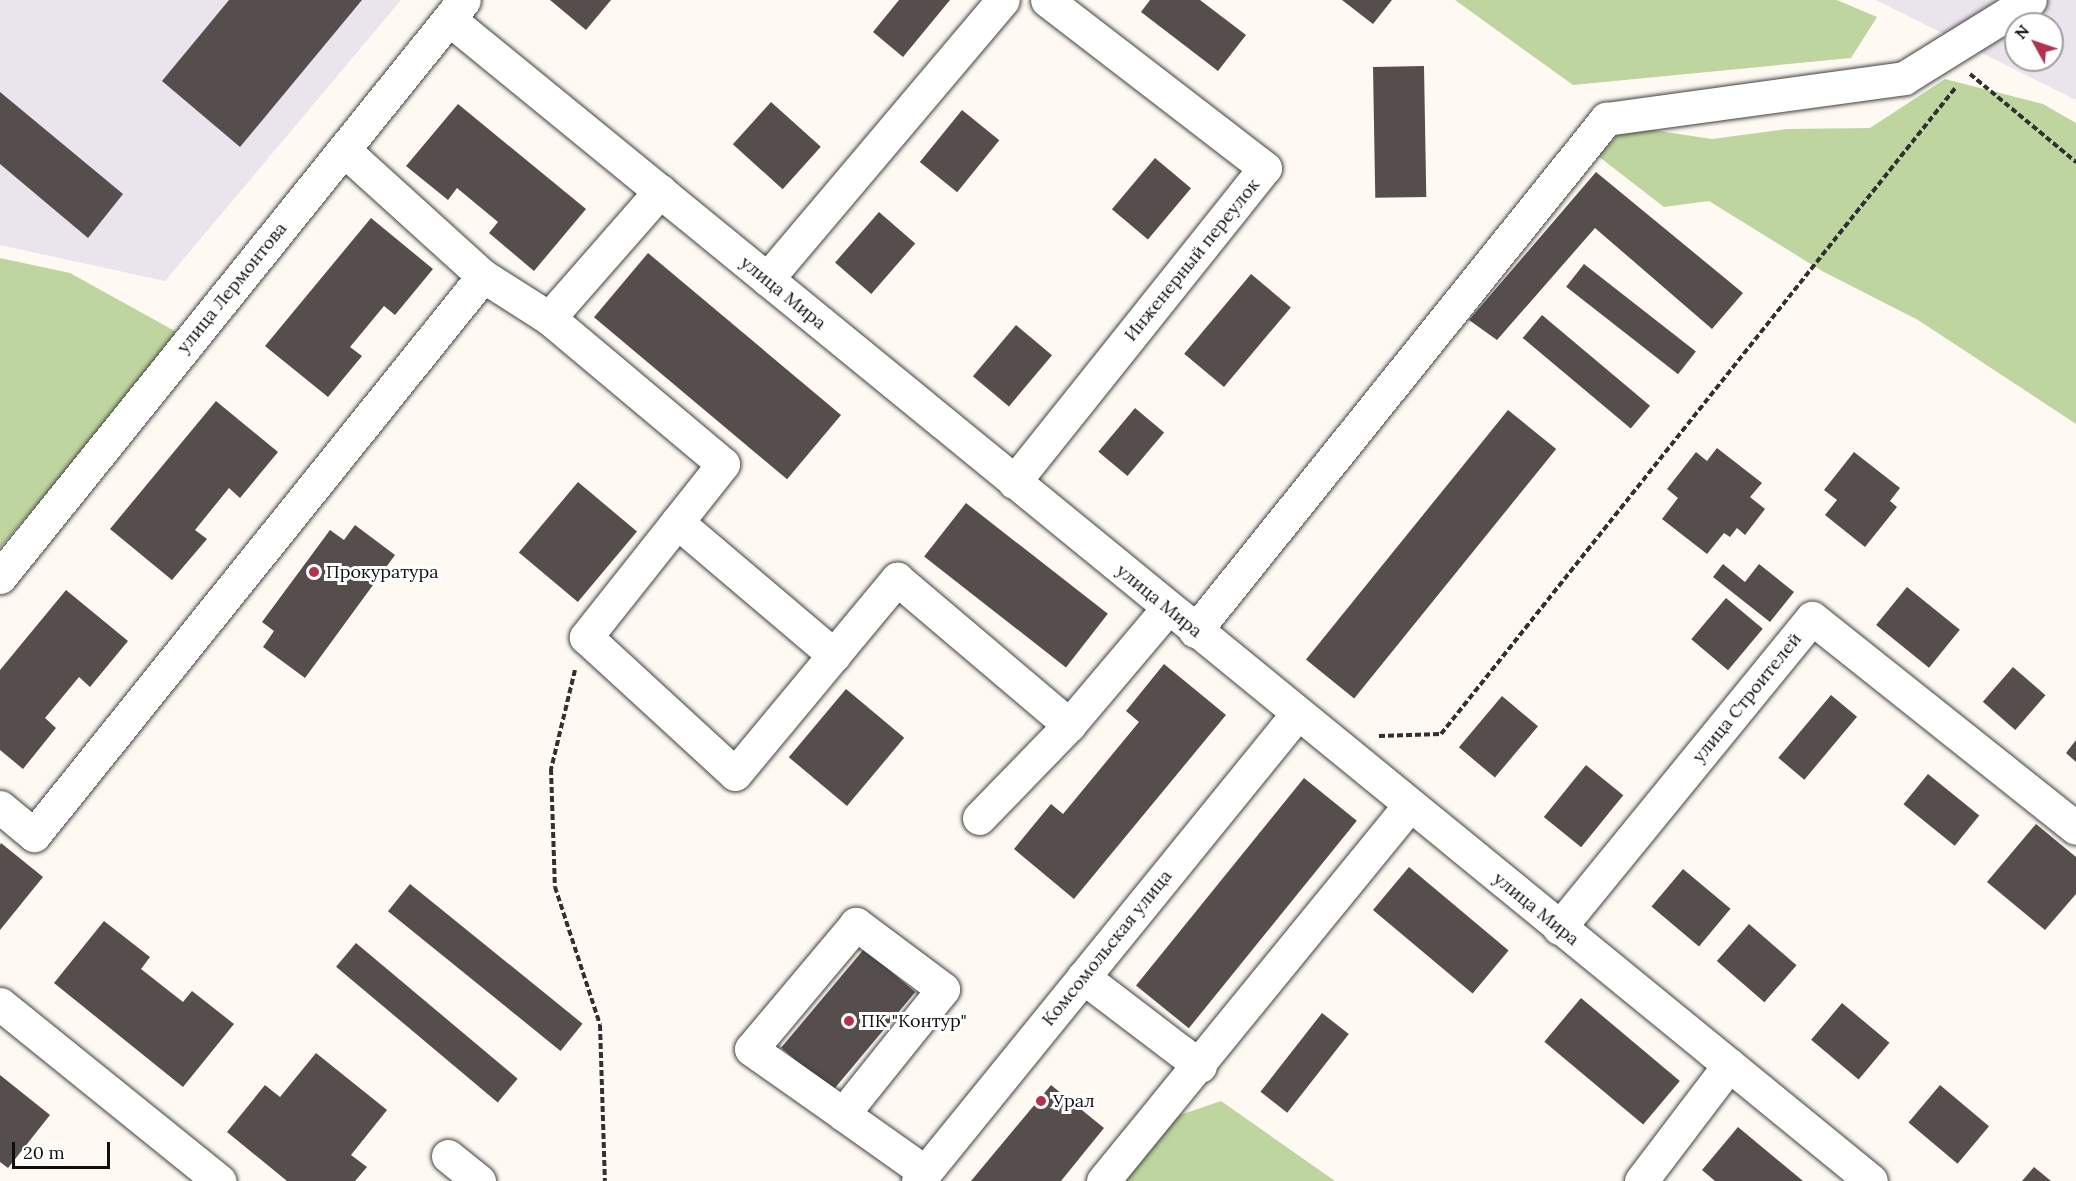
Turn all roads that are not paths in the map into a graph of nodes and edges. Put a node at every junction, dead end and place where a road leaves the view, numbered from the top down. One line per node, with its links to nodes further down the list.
1 (1003, 0): 8 (street)
2 (1047, 0): 10 (street, Инженерный переулок)
3 (2024, 1): 14 (street)
4 (457, 9): 5 (street, улица Лермонтова); 6 (street, улица Мира)
5 (344, 150): 7 (street); 12 (street, улица Лермонтова)
6 (660, 191): 8 (street, улица Мира); 9 (street)
7 (483, 276): 9 (street); 19 (street)
8 (767, 279): 10 (street, улица Мира)
9 (549, 318): 11 (street)
10 (1014, 482): 13 (street, улица Мира)
11 (677, 522): 15 (street); 15 (street)
12 (0, 577)
13 (1168, 608): 14 (street, улица Мира); 17 (street)
14 (1195, 631): 16 (street, улица Мира)
15 (834, 655): 17 (street)
16 (1297, 714): 18 (street, улица Мира); 23 (street, Комсомольская улица)
17 (1069, 726): 20 (street)
18 (1409, 806): 22 (street, улица Мира); 26 (street)
19 (0, 807)
20 (979, 818)
21 (2076, 828): 22 (street, улица Строителей)
22 (1559, 928): 25 (street, улица Мира)
23 (1083, 977): 26 (street); 29 (street, Комсомольская улица)
24 (0, 1004): 30 (street)
25 (1729, 1065): 33 (street); 34 (street, улица Мира)
26 (1200, 1066): 32 (street)
27 (843, 1114): 27 (street); 29 (street)
28 (448, 1156): 31 (street)
29 (921, 1177)
30 (219, 1181)
31 (479, 1181)
32 (1103, 1181)
33 (1641, 1181)
34 (1871, 1181)

